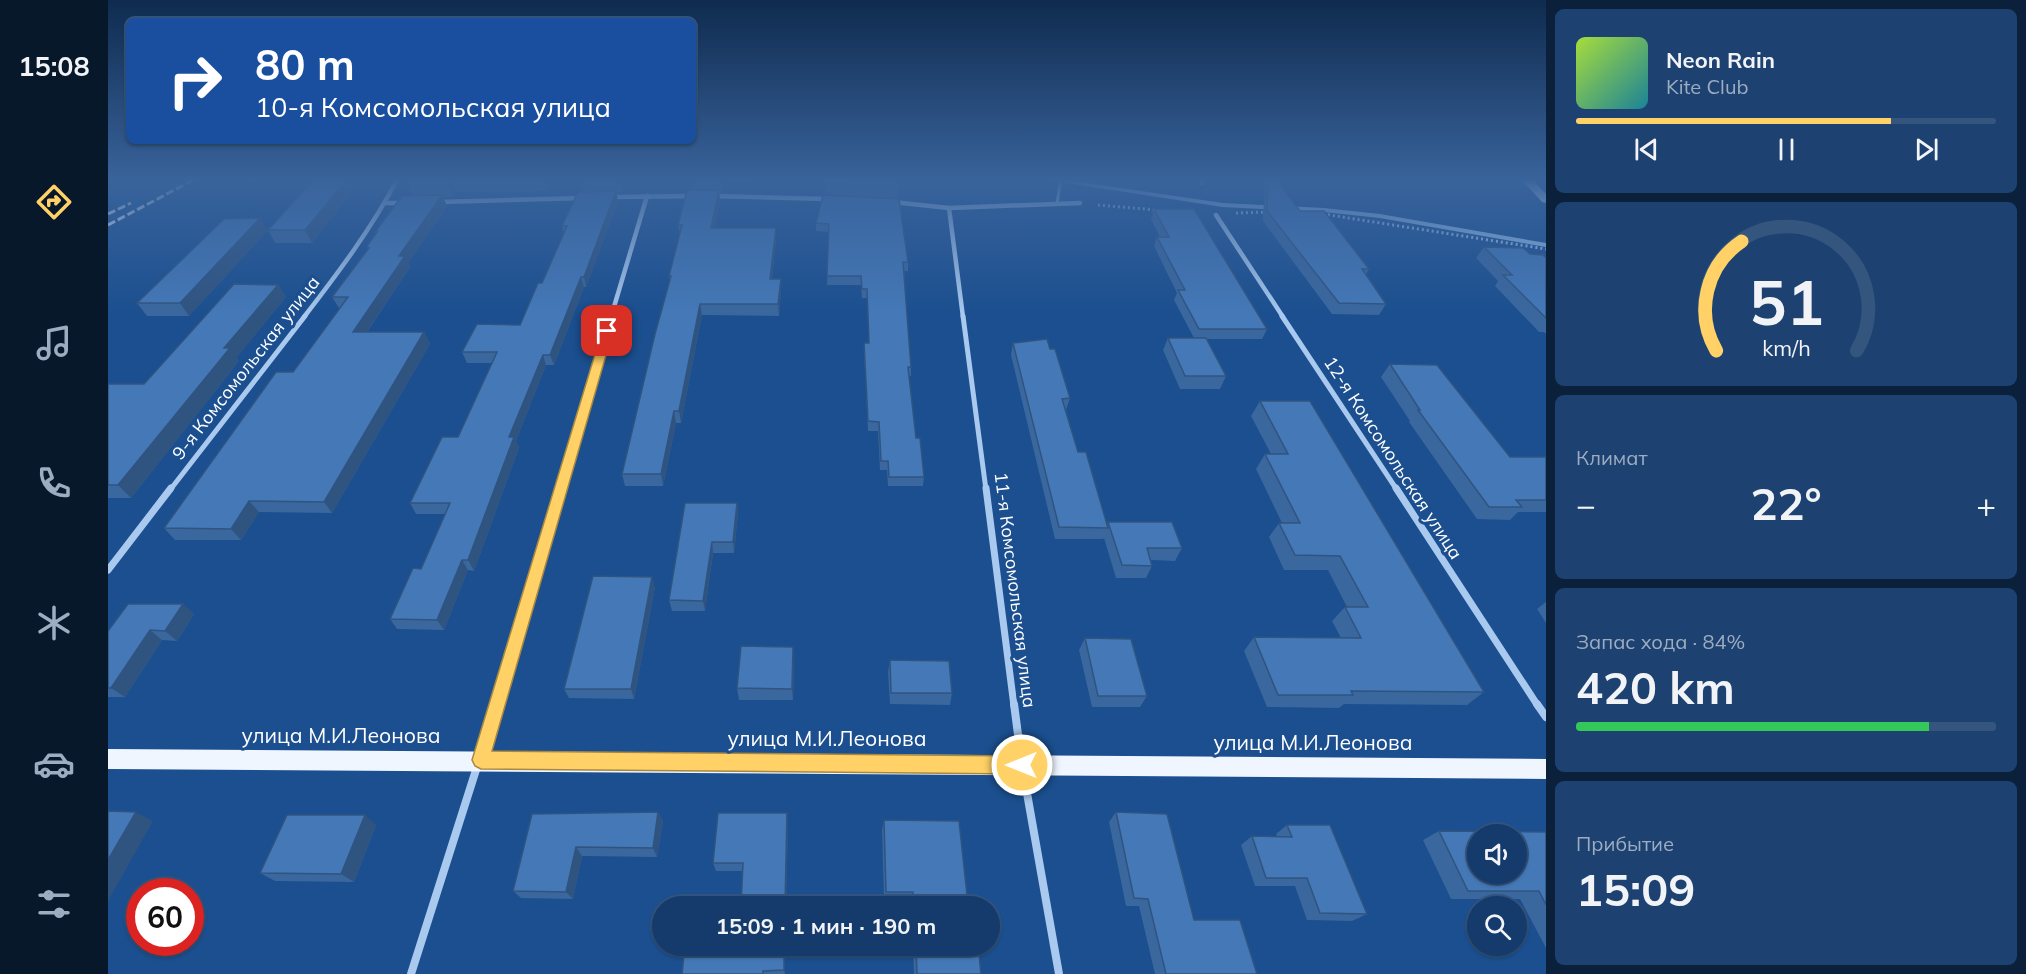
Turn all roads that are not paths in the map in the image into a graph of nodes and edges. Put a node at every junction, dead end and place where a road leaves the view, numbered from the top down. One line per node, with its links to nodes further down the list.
1 (372, 223): 5 (street, 9-я Комсомольская улица)
2 (639, 223): 8 (street)
3 (951, 223): 9 (street, 11-я Комсомольская улица)
4 (1222, 223): 6 (street, 12-я Комсомольская улица)
5 (108, 570)
6 (1546, 717)
7 (108, 759): 8 (main road, улица М.И.Леонова)
8 (481, 760): 9 (main road, улица М.И.Леонова); 11 (street)
9 (1022, 765): 10 (main road, улица М.И.Леонова); 12 (street, 11-я Комсомольская улица)
10 (1546, 769)
11 (411, 974)
12 (1059, 974)

